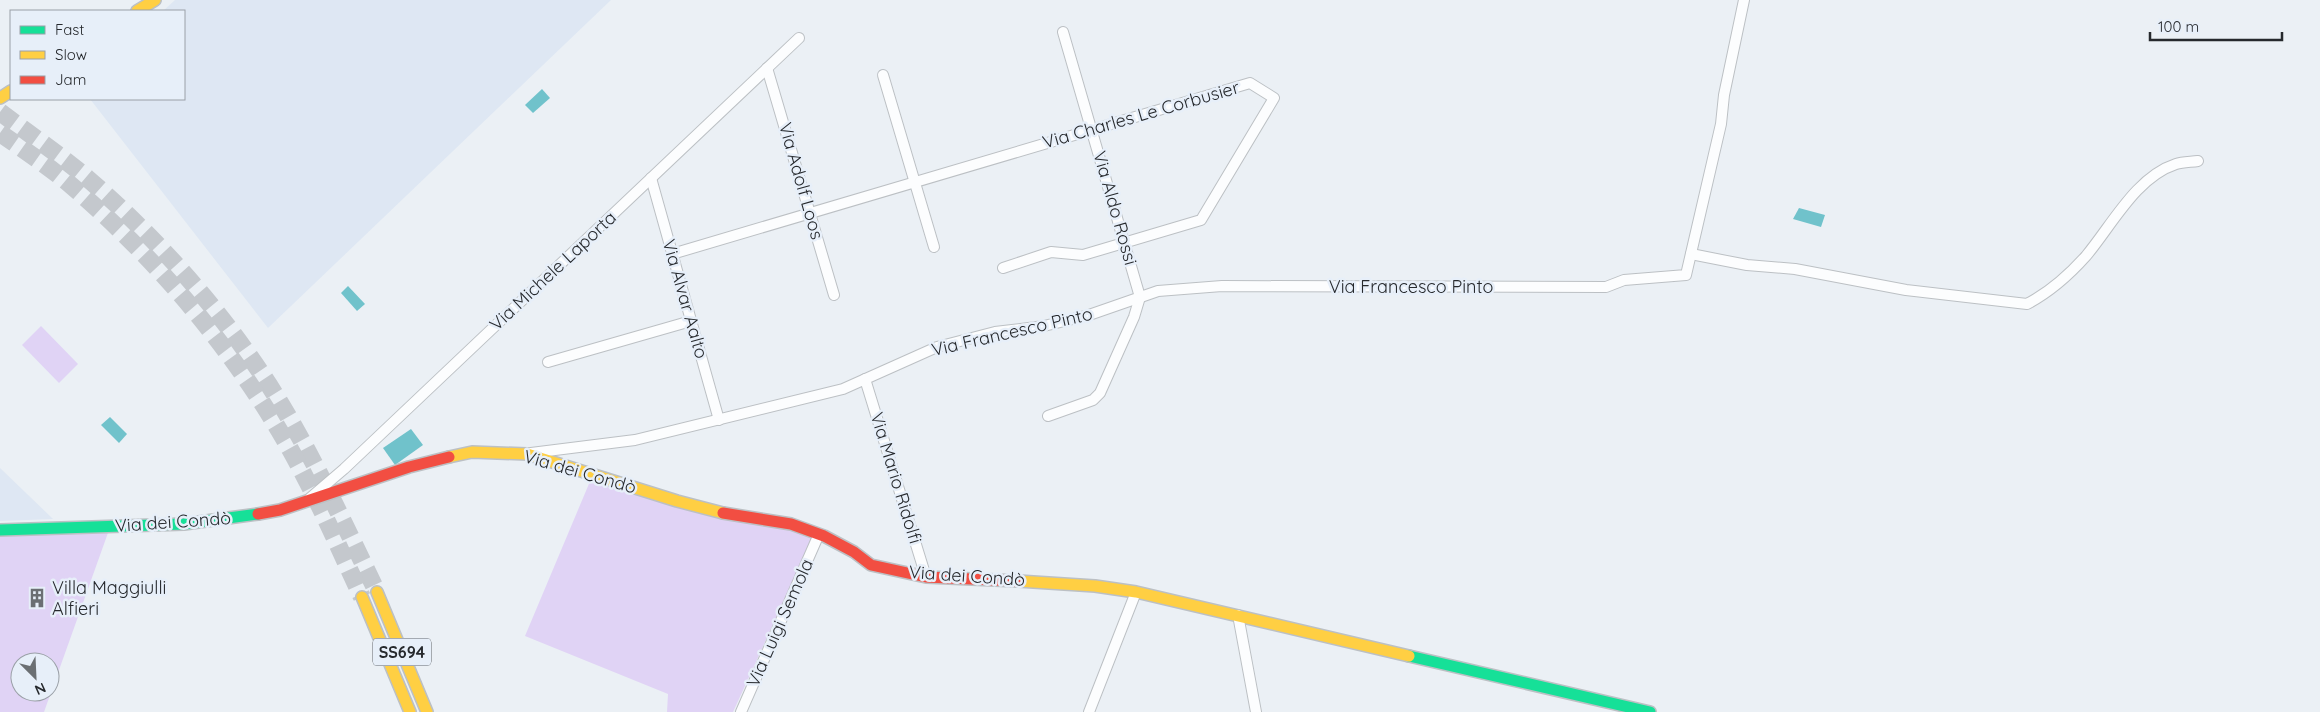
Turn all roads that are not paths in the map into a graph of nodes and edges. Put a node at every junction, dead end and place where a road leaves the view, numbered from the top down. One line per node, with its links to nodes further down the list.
1 (155, 0): 3 (main road)
2 (1744, 0): 16 (street)
3 (139, 10)
4 (1063, 32): 8 (street, Via Aldo Rossi)
5 (799, 38): 6 (street, Via Michele Laporta)
6 (767, 68): 10 (street, Via Michele Laporta); 12 (street, Via Adolf Loos)
7 (883, 75): 11 (street)
8 (1092, 130): 11 (street, Via Charles Le Corbusier); 13 (street, Via Aldo Rossi); 13 (street, Via Charles Le Corbusier)
9 (2198, 161): 16 (street)
10 (651, 178): 15 (street, Via Alvar Aalto); 26 (street, Via Michele Laporta)
11 (915, 182): 12 (street, Via Charles Le Corbusier); 14 (street)
12 (810, 213): 15 (street, Via Charles Le Corbusier); 18 (street, Via Adolf Loos)
13 (1125, 242): 17 (street, Via Charles Le Corbusier); 19 (street, Via Aldo Rossi)
14 (934, 247)
15 (672, 254): 20 (street, Via Alvar Aalto)
16 (1691, 254): 19 (street, Via Francesco Pinto)
17 (1003, 268)
18 (834, 295)
19 (1140, 297): 22 (street, Via Francesco Pinto); 23 (street)
20 (691, 321): 21 (street); 24 (street, Via Alvar Aalto)
21 (548, 362)
22 (865, 379): 24 (street, Via Francesco Pinto); 29 (street, Via Mario Ridolfi)
23 (1048, 416)
24 (719, 420): 25 (street, Via Francesco Pinto)
25 (527, 454): 26 (main road, Via dei Condò); 28 (main road, Via dei Condò)
26 (305, 502): 27 (main road, Via dei Condò)
27 (0, 530)
28 (819, 534): 29 (main road, Via dei Condò); 36 (street, Via Luigi Semola)
29 (926, 576): 31 (main road, Via dei Condò)
30 (377, 592): 35 (main road, SS694)
31 (1136, 592): 33 (main road, Via dei Condò); 37 (street)
32 (362, 597): 34 (main road, SS694)
33 (1238, 614): 38 (street); 39 (main road, Via dei Condò)
34 (410, 712)
35 (427, 712)
36 (741, 712)
37 (1089, 712)
38 (1256, 712)
39 (1650, 712)

